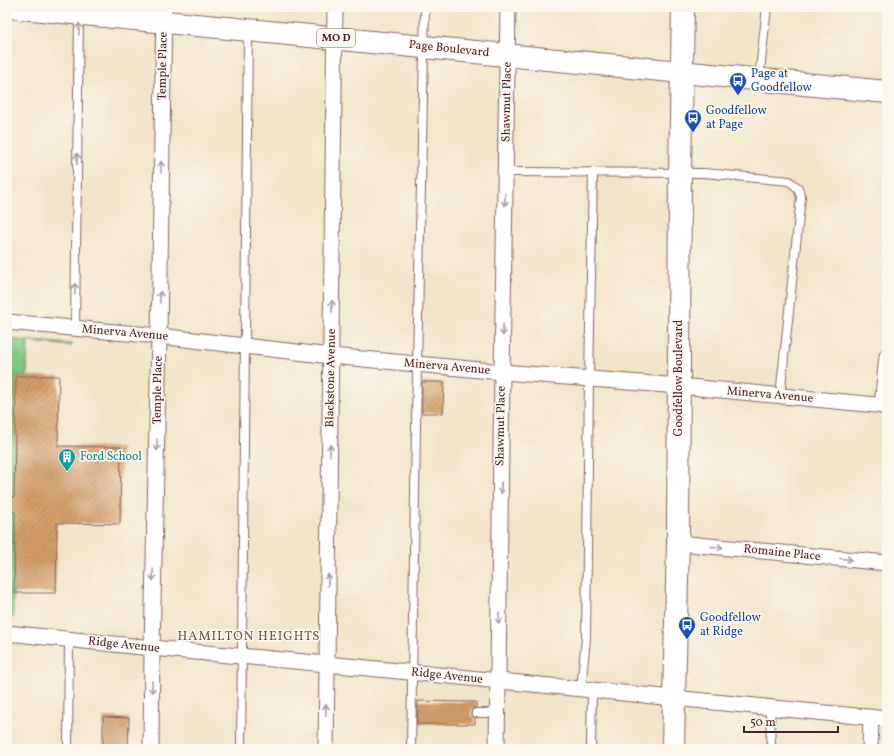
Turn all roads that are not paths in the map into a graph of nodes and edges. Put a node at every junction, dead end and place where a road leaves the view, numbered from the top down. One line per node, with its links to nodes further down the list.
1 (11, 7): 7 (main road, Page Boulevard / MO D)
2 (335, 7): 10 (street, Blackstone Avenue)
3 (425, 7): 11 (lane)
4 (508, 7): 12 (street, Shawmut Place)
5 (683, 7): 13 (main road, Goodfellow Boulevard)
6 (766, 7): 14 (lane)
7 (83, 11): 8 (main road, Page Boulevard / MO D); 20 (lane, one-way to 7)
8 (163, 15): 9 (main road, Page Boulevard / MO D); 21 (street, Temple Place, one-way to 8)
9 (248, 30): 10 (main road, Page Boulevard / MO D); 22 (lane)
10 (335, 38): 11 (main road, Page Boulevard / MO D); 23 (street, Blackstone Avenue, one-way to 10)
11 (425, 47): 12 (main road, Page Boulevard / MO D); 25 (lane)
12 (508, 55): 13 (main road, Page Boulevard / MO D); 16 (street, Shawmut Place)
13 (682, 72): 14 (main road, Page Boulevard / MO D); 18 (main road, Goodfellow Boulevard)
14 (759, 80): 15 (main road, Page Boulevard / MO D)
15 (887, 92)
16 (506, 172): 17 (lane); 26 (street, Shawmut Place, one-way to 26)
17 (593, 172): 18 (lane); 27 (lane)
18 (680, 173): 28 (main road, Goodfellow Boulevard); 29 (lane)
19 (7, 322): 20 (street, Minerva Avenue)
20 (75, 328): 21 (street, Minerva Avenue)
21 (159, 336): 22 (street, Minerva Avenue); 35 (street, Temple Place, one-way to 35)
22 (245, 346): 23 (street, Minerva Avenue); 36 (lane)
23 (331, 356): 25 (street, Minerva Avenue); 37 (street, Blackstone Avenue, one-way to 23)
24 (887, 356): 30 (street)
25 (417, 364): 26 (street, Minerva Avenue); 38 (lane)
26 (502, 372): 27 (street, Minerva Avenue); 39 (street, Shawmut Place, one-way to 39)
27 (589, 379): 28 (street, Minerva Avenue); 40 (lane)
28 (679, 386): 29 (street, Minerva Avenue); 31 (main road, Goodfellow Boulevard)
29 (780, 396): 30 (street, Minerva Avenue)
30 (884, 406)
31 (678, 543): 32 (street, Romaine Place, one-way to 32); 41 (main road, Goodfellow Boulevard)
32 (887, 563)
33 (7, 632): 34 (street, Ridge Avenue)
34 (69, 639): 35 (street, Ridge Avenue); 47 (lane)
35 (152, 648): 36 (street, Ridge Avenue); 48 (street, Temple Place, one-way to 48)
36 (242, 656): 37 (street, Ridge Avenue); 49 (lane)
37 (327, 664): 38 (street, Ridge Avenue); 50 (street, Blackstone Avenue, one-way to 37)
38 (412, 672): 39 (street, Ridge Avenue); 51 (lane)
39 (498, 681): 40 (street, Ridge Avenue); 44 (street, Shawmut Place)
40 (587, 689): 41 (street, Ridge Avenue); 53 (lane)
41 (674, 698): 42 (street, Ridge Avenue); 54 (main road, Goodfellow Boulevard)
42 (770, 707): 45 (street, Ridge Avenue); 55 (lane)
43 (476, 713): 44 (lane)
44 (498, 713): 52 (street, Shawmut Place)
45 (871, 717): 46 (street, Ridge Avenue); 56 (street)
46 (887, 718)
47 (68, 749)
48 (152, 749)
49 (241, 749)
50 (326, 749)
51 (411, 749)
52 (497, 749)
53 (591, 749)
54 (673, 749)
55 (771, 749)
56 (870, 749)

